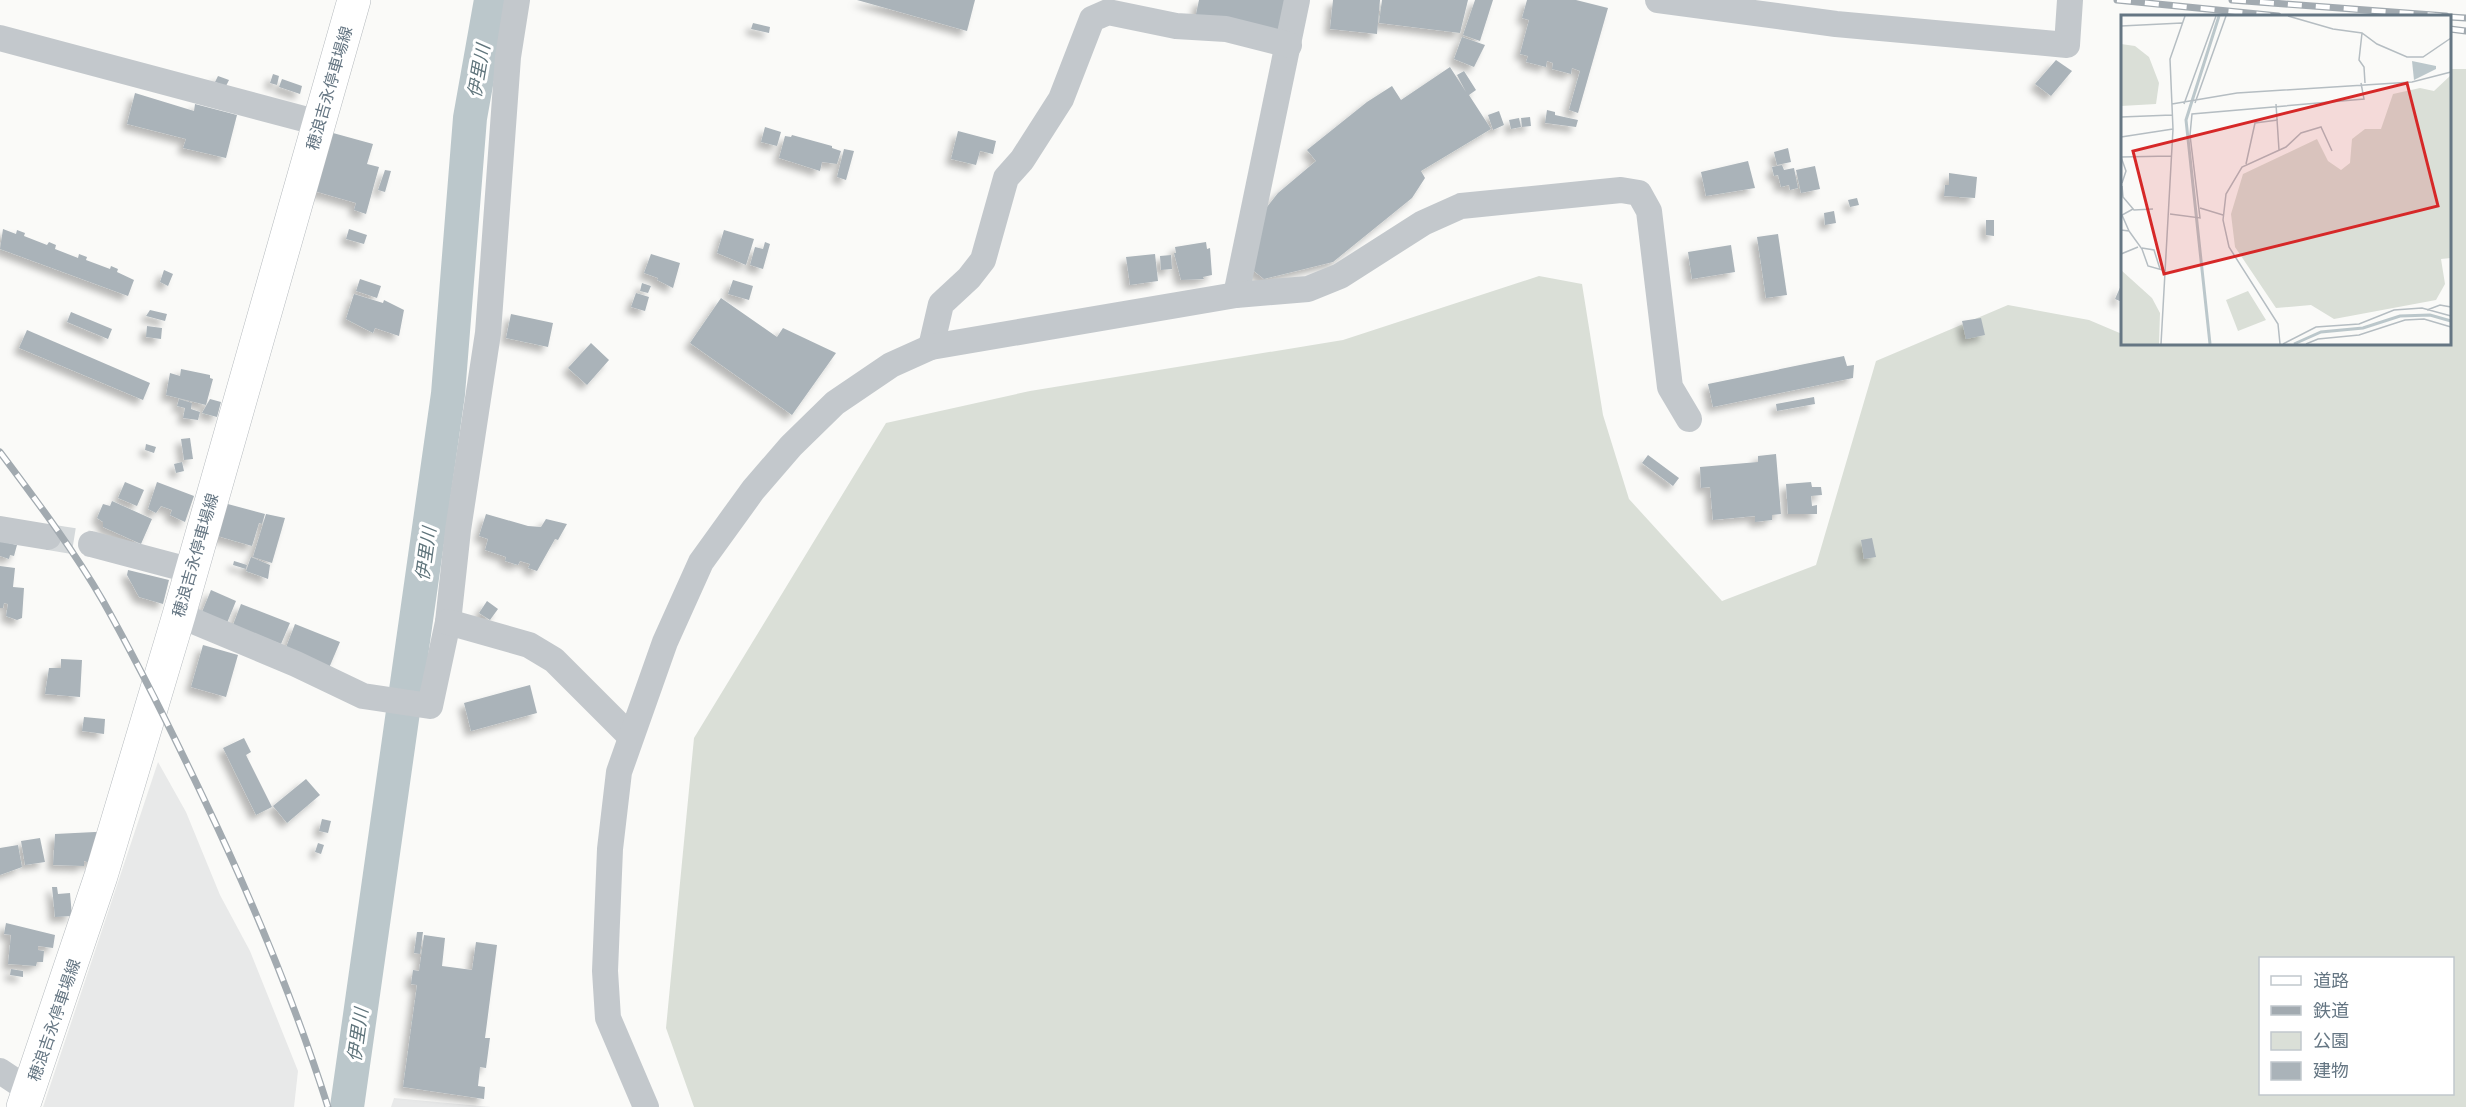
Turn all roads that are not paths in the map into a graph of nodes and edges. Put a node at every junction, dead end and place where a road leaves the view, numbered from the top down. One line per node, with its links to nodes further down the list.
1 (354, 0): 8 (main road, 穂浪吉永停車場線)
2 (517, 0): 17 (street)
3 (1297, 0): 7 (street)
4 (1658, 0): 5 (street)
5 (2070, 0)
6 (0, 38): 8 (street)
7 (1289, 45): 9 (street); 10 (street)
8 (319, 123): 15 (main road, 穂浪吉永停車場線)
9 (1236, 295): 10 (street); 11 (street)
10 (931, 347): 18 (street)
11 (1689, 419)
12 (0, 529): 13 (street)
13 (48, 537)
14 (90, 544): 15 (street)
15 (189, 570): 16 (main road, 穂浪吉永停車場線)
16 (178, 615): 17 (street); 20 (main road, 穂浪吉永停車場線)
17 (448, 622): 18 (street)
18 (630, 736): 21 (street)
19 (0, 1071): 20 (street)
20 (27, 1099)
21 (646, 1107)

